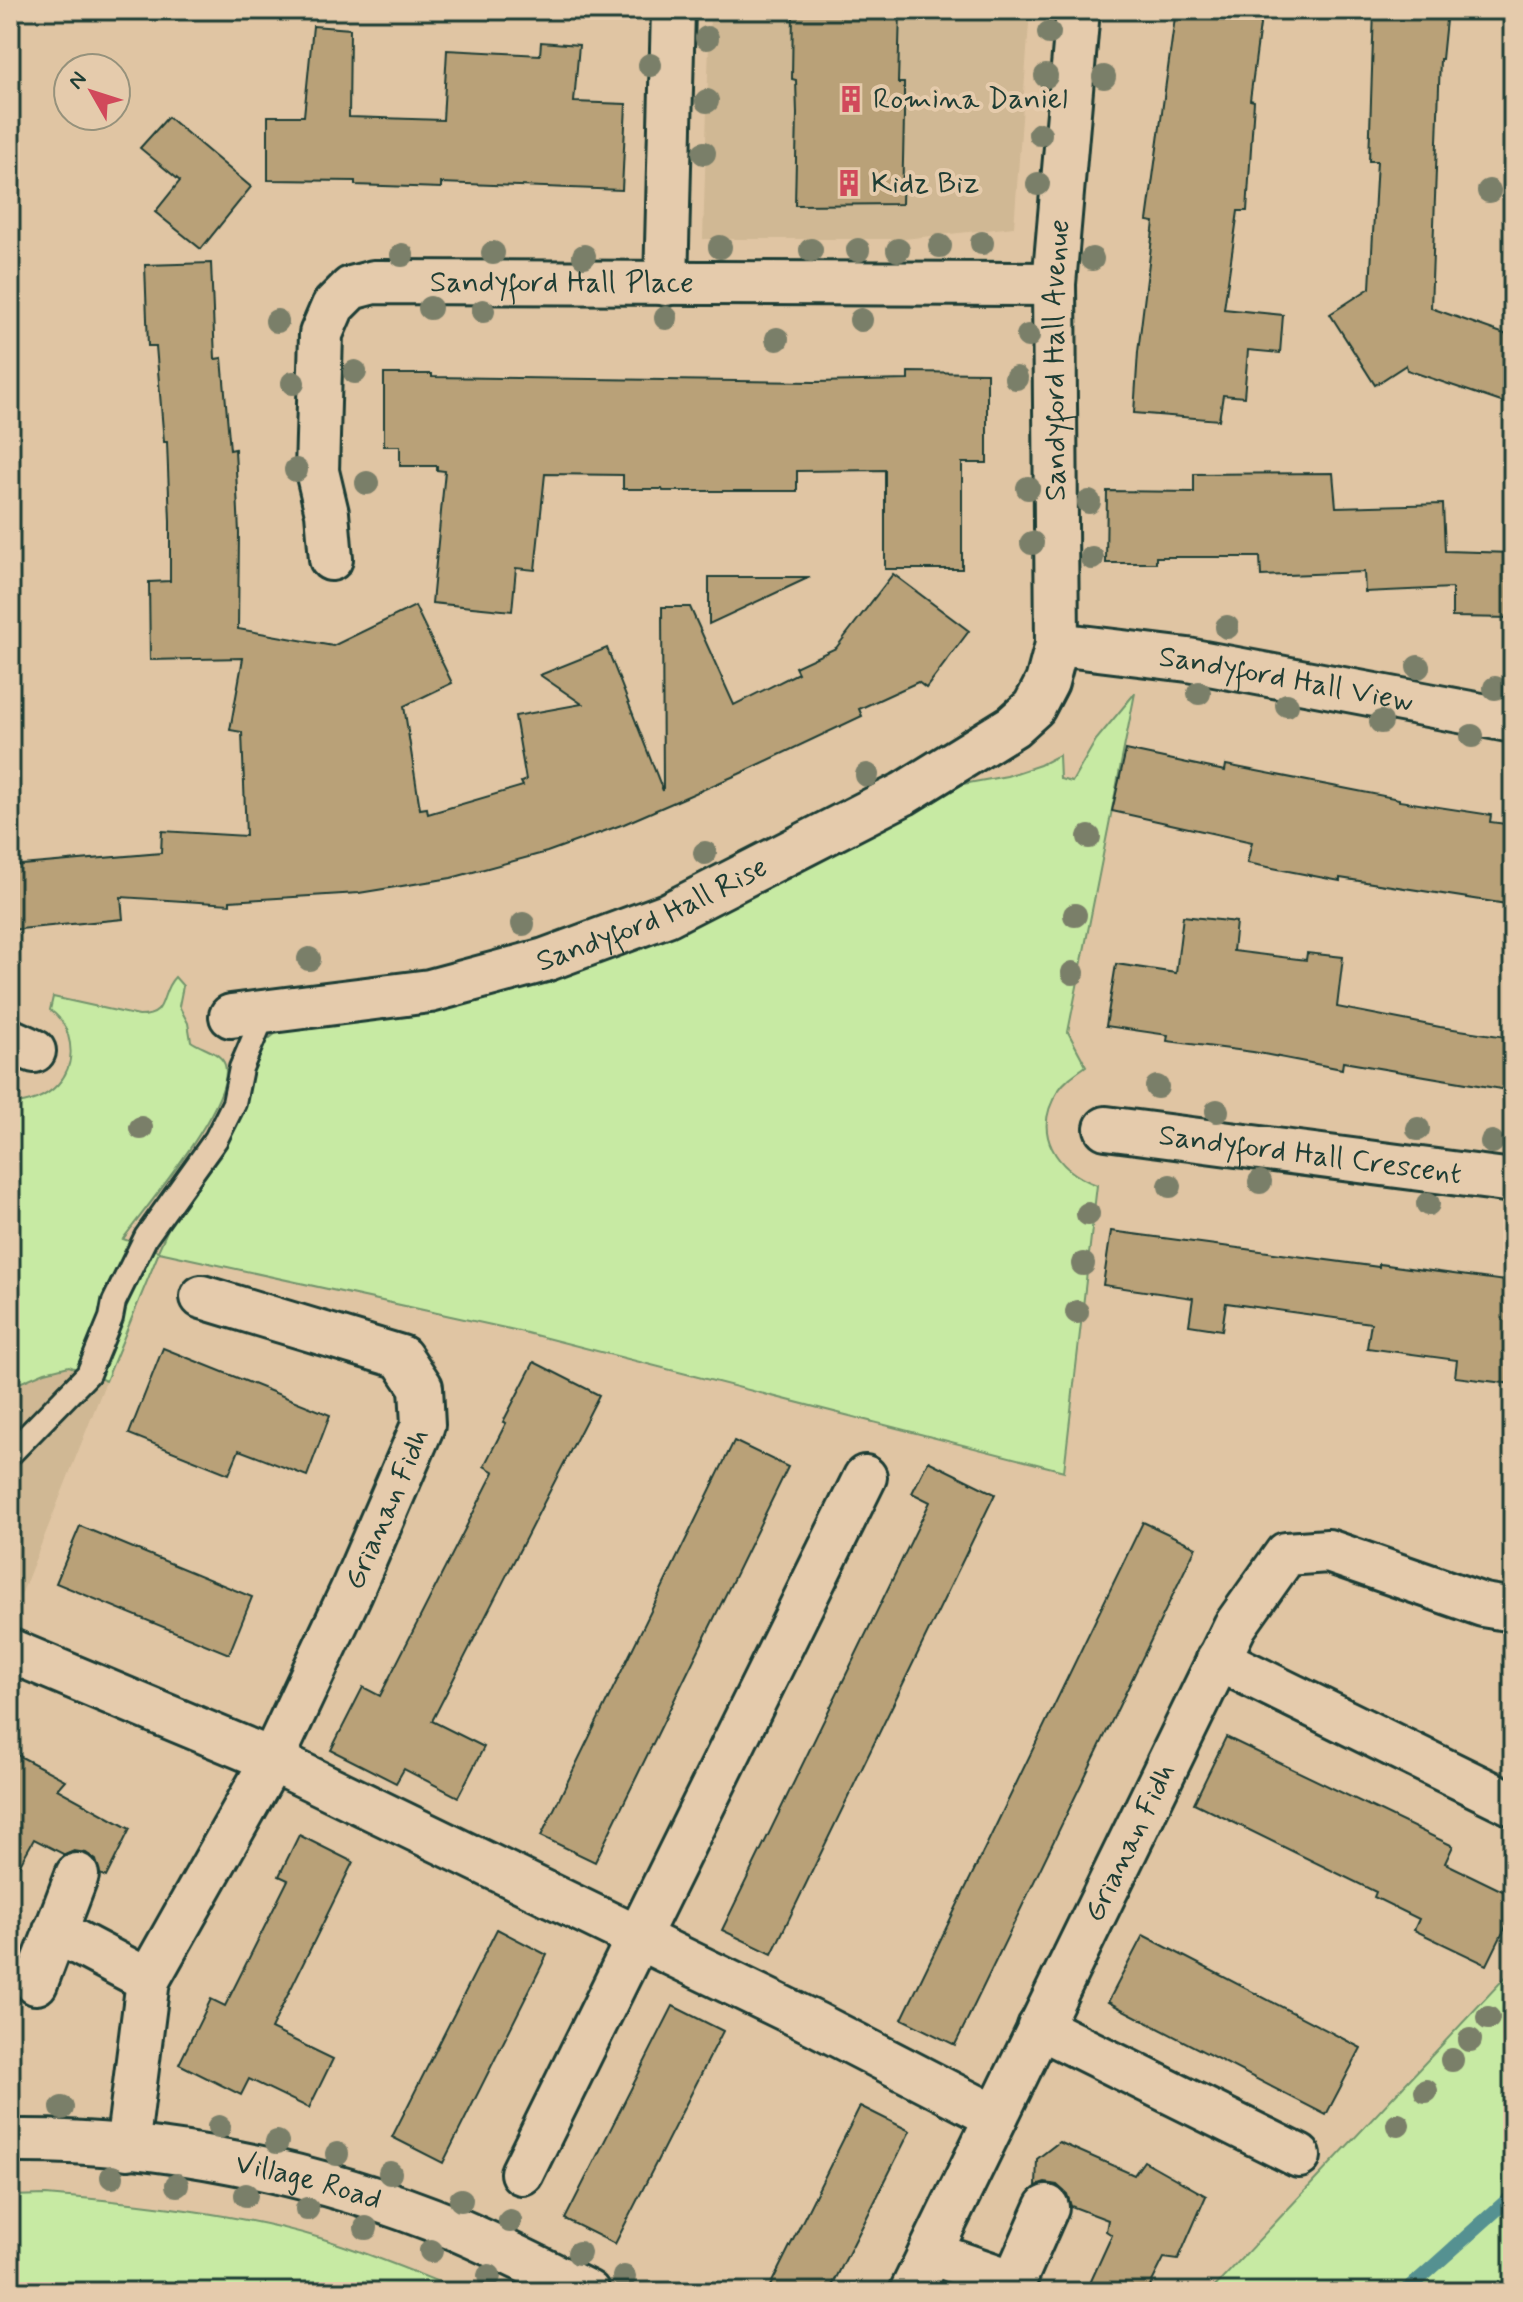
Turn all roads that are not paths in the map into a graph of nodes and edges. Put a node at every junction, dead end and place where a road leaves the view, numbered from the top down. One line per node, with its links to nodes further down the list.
1 (673, 10): 3 (street)
2 (1078, 10): 4 (street, Sandyford Hall Avenue)
3 (666, 284): 4 (street, Sandyford Hall Place); 5 (street, Sandyford Hall Place)
4 (1054, 284): 6 (street, Sandyford Hall Avenue)
5 (331, 559)
6 (1057, 644): 7 (street, Sandyford Hall Avenue); 8 (street, Sandyford Hall View)
7 (1034, 707): 9 (street, Sandyford Hall Rise)
8 (1513, 721)
9 (248, 1014): 13 (lane)
10 (1106, 1128): 11 (street, Sandyford Hall Crescent)
11 (1513, 1181)
12 (202, 1297): 18 (street, Grianan Fidh)
13 (10, 1454)
14 (865, 1477): 22 (street)
15 (1513, 1610): 17 (street, Grianan Fidh)
16 (11, 1651): 18 (street)
17 (1218, 1659): 19 (street); 25 (street, Grianan Fidh)
18 (272, 1760): 22 (street); 23 (street, Grianan Fidh)
19 (1513, 1804)
20 (77, 1875): 21 (street)
21 (55, 1931): 23 (street); 24 (street)
22 (636, 1938): 26 (street); 30 (street)
23 (148, 1980): 28 (street, Grianan Fidh)
24 (36, 1983)
25 (1039, 2027): 26 (street, Grianan Fidh); 29 (street)
26 (996, 2117): 32 (street, Grianan Fidh)
27 (10, 2141): 28 (street, Village Road)
28 (127, 2148): 33 (street, Village Road)
29 (1299, 2156)
30 (522, 2173)
31 (1047, 2207): 32 (street)
32 (930, 2253): 34 (street, Grianan Fidh)
33 (588, 2292)
34 (911, 2292)

